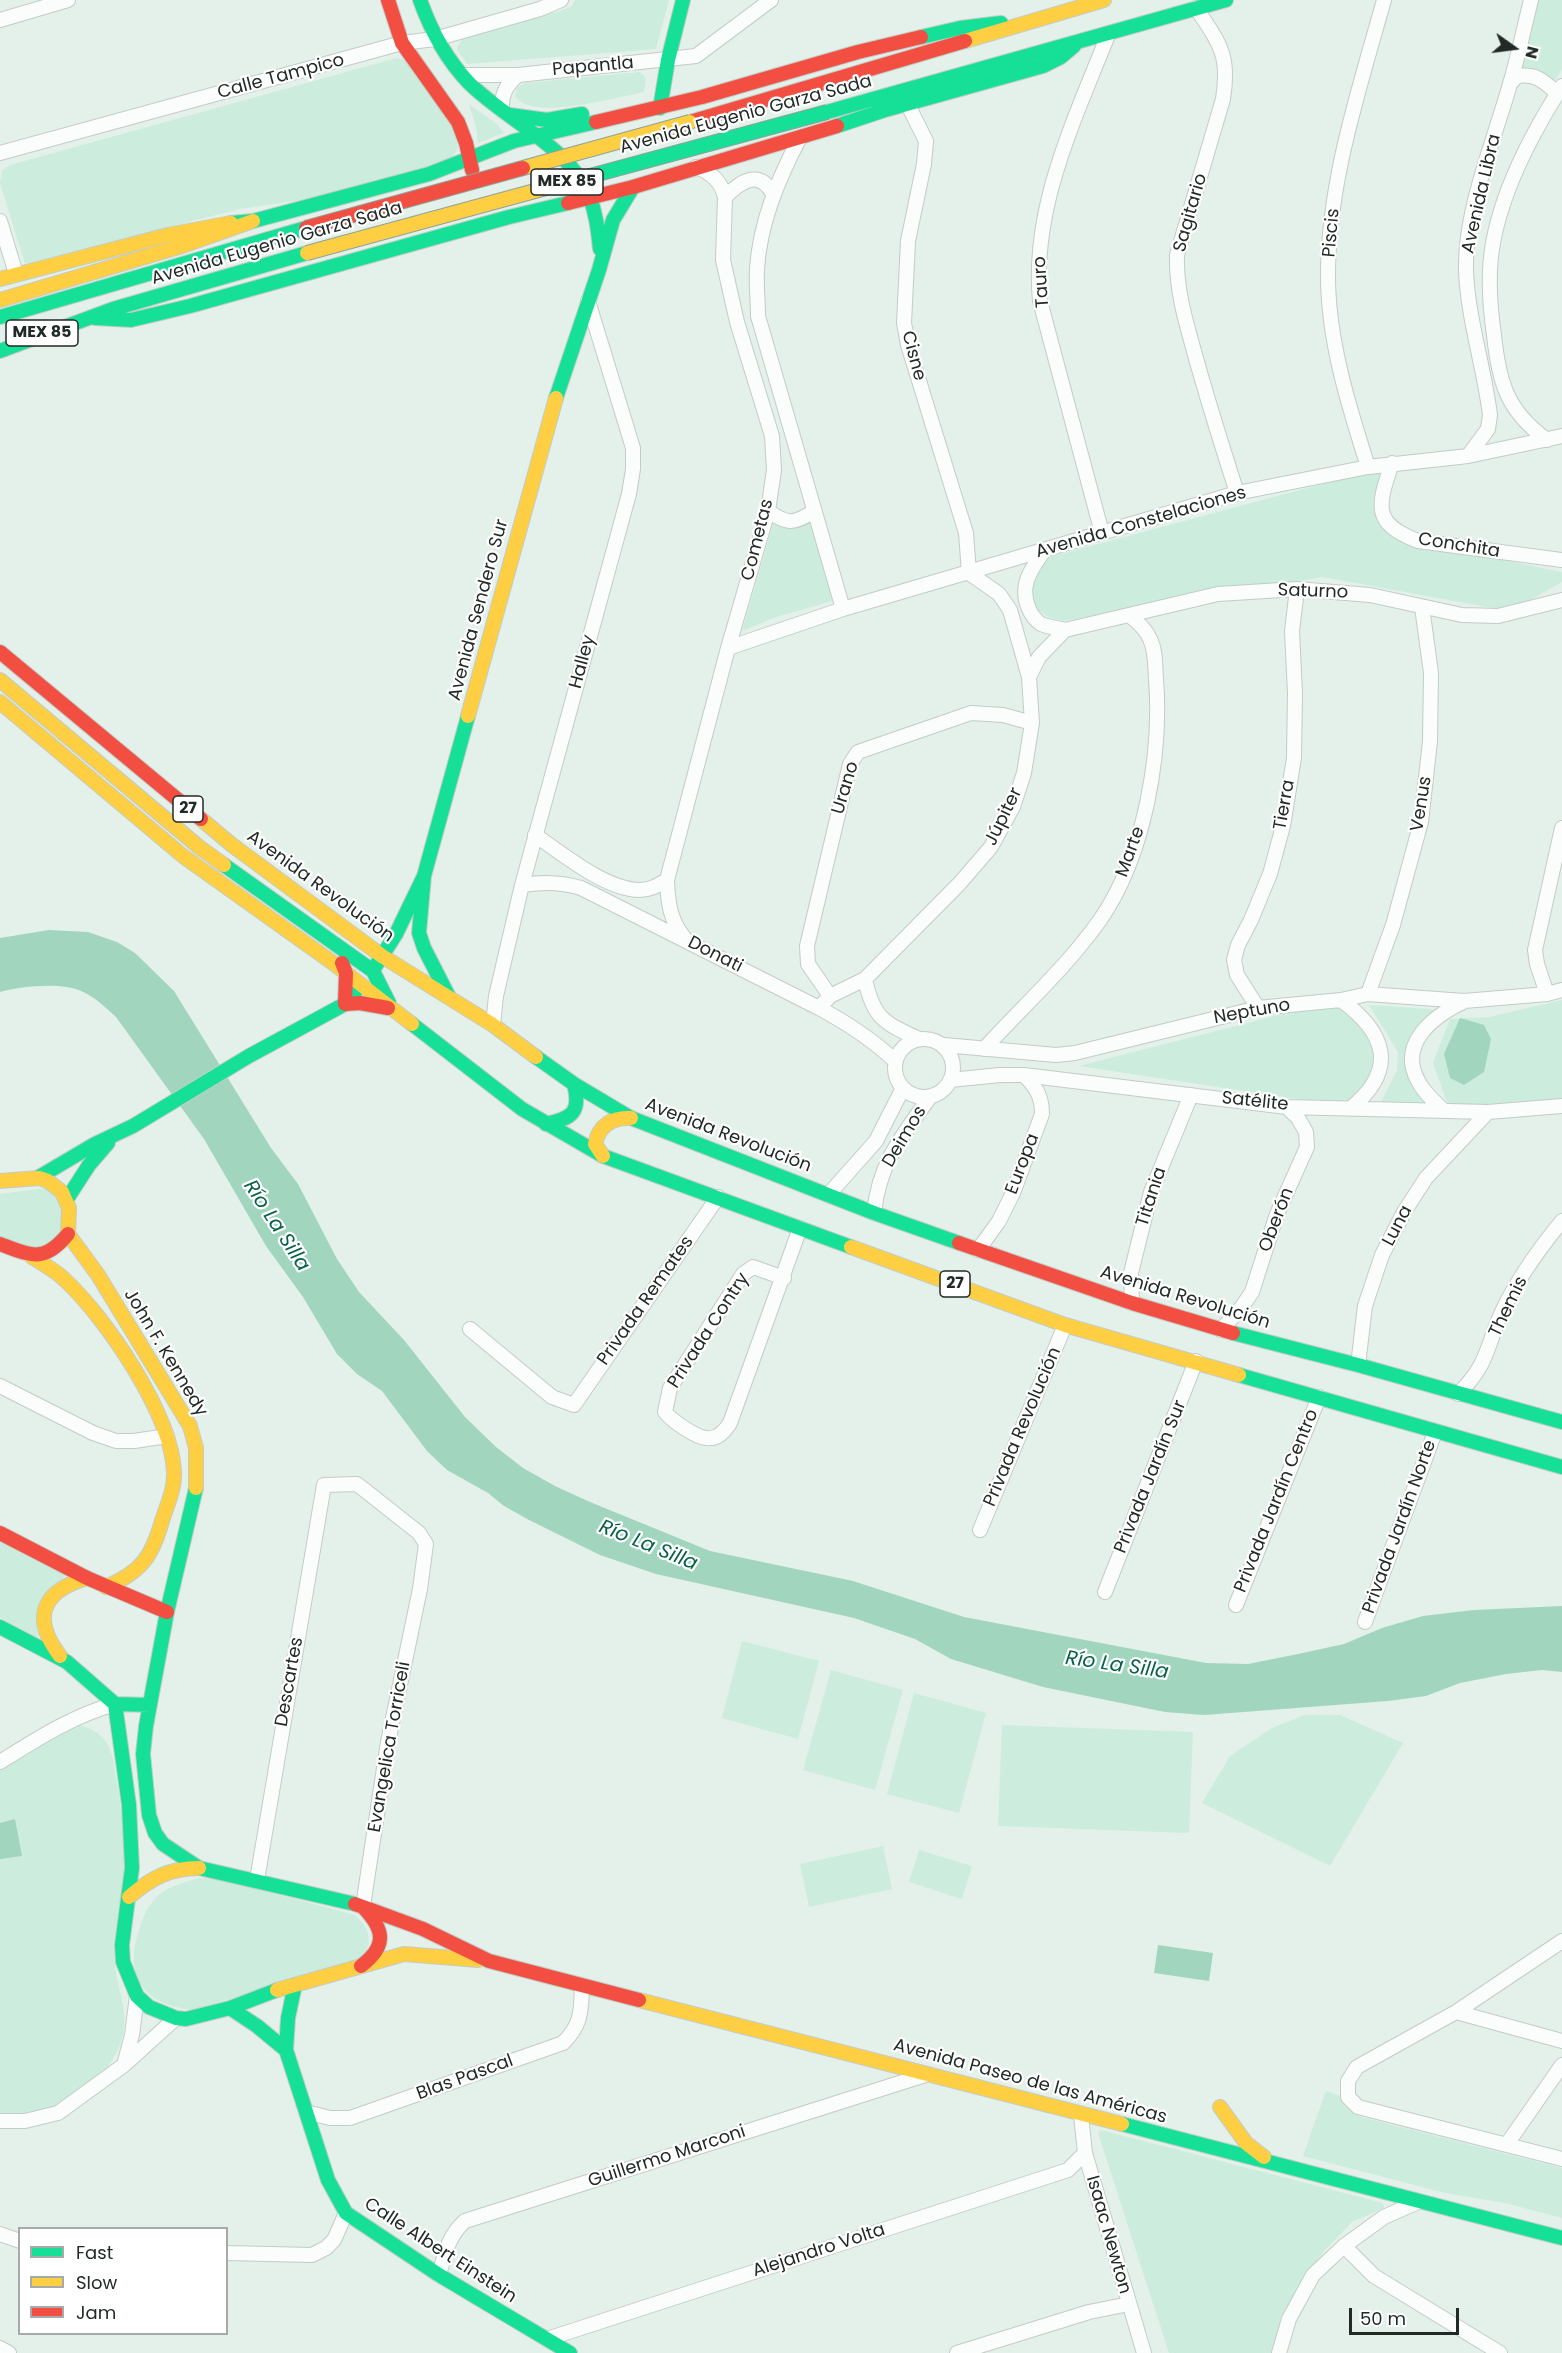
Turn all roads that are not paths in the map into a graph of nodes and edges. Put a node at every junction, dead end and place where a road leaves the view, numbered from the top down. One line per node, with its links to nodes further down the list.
1 (68, 0): 12 (street)
2 (388, 0): 17 (main road)
3 (420, 0): 15 (main road)
4 (561, 0): 15 (street, Calle Tampico)
5 (683, 0): 18 (main road)
6 (771, 0): 18 (street, Papantla)
7 (1104, 0): 13 (main road, Avenida Eugenio Garza Sada / MEX 85)
8 (1227, 0): 11 (main road, Avenida Eugenio Garza Sada / MEX 85)
9 (1384, 0): 57 (street, Piscis)
10 (1531, 0): 21 (street, Avenida Libra)
11 (1196, 8): 14 (main road, Avenida Eugenio Garza Sada / MEX 85); 58 (street, Sagitario)
12 (0, 20)
13 (1017, 25): 24 (main road); 50 (main road, Avenida Eugenio Garza Sada / MEX 85, bridge)
14 (1108, 35): 16 (main road, Avenida Eugenio Garza Sada / MEX 85); 61 (street, Tauro)
15 (435, 39): 17 (street, Calle Tampico); 19 (main road)
16 (1078, 42): 23 (main road); 51 (main road, Avenida Eugenio Garza Sada / MEX 85, bridge)
17 (402, 44): 30 (street, Calle Tampico); 32 (main road)
18 (668, 60): 20 (street, Papantla); 24 (main road)
19 (463, 75): 20 (street, Papantla); 26 (main road)
20 (518, 75): 26 (street)
21 (1510, 84): 22 (street); 55 (street, Avenida Libra)
22 (1560, 90): 54 (street, Avenida Libra)
23 (907, 103): 29 (main road); 64 (street, Cisne)
24 (660, 108): 25 (main road)
25 (643, 111): 26 (main road); 27 (main road)
26 (505, 113): 28 (main road)
27 (614, 119): 28 (main road); 36 (main road)
28 (538, 137): 31 (main road); 32 (main road)
29 (799, 139): 33 (main road); 37 (street)
30 (0, 153)
31 (561, 155): 38 (main road, Avenida Sendero Sur); 40 (main road)
32 (468, 159): 34 (main road); 41 (main road)
33 (696, 167): 35 (main road); 39 (street)
34 (429, 174): 43 (main road); 44 (main road)
35 (633, 187): 36 (main road); 45 (main road, Avenida Sendero Sur)
36 (617, 190): 38 (main road)
37 (772, 194): 39 (street); 60 (street)
38 (590, 197): 40 (main road); 45 (main road, Avenida Sendero Sur)
39 (725, 197): 59 (street, Cometas)
40 (565, 203): 41 (main road)
41 (509, 217): 44 (main road)
42 (0, 221): 46 (street)
43 (253, 221): 46 (main road); 48 (main road)
44 (445, 236): 51 (main road)
45 (599, 270): 49 (main road, Avenida Sendero Sur)
46 (16, 274): 47 (main road)
47 (0, 279)
48 (0, 300)
49 (588, 301): 78 (street, Halley); 79 (main road, Avenida Sendero Sur)
50 (0, 317)
51 (86, 318): 52 (main road, Avenida Eugenio Garza Sada / MEX 85)
52 (0, 351)
53 (1562, 436): 54 (street, Avenida Constelaciones)
54 (1547, 440): 55 (street, Avenida Constelaciones)
55 (1468, 456): 56 (street, Avenida Constelaciones)
56 (1392, 464): 57 (street, Avenida Constelaciones); 63 (street, Conchita)
57 (1368, 467): 58 (street, Avenida Constelaciones)
58 (1237, 493): 61 (street, Avenida Constelaciones)
59 (768, 511): 60 (street); 71 (street, Cometas)
60 (814, 511): 68 (street)
61 (1102, 533): 62 (street, Avenida Constelaciones)
62 (1043, 552): 64 (street, Avenida Constelaciones); 70 (street)
63 (1562, 560)
64 (969, 573): 68 (street, Avenida Constelaciones); 73 (street, Júpiter)
65 (1297, 589): 67 (street, Saturno); 69 (street, Saturno); 99 (street, Tierra)
66 (1562, 601): 67 (street, Saturno)
67 (1422, 606): 90 (street, Venus)
68 (843, 609): 71 (street, Avenida Constelaciones)
69 (1130, 615): 70 (street, Saturno); 103 (street, Marte)
70 (1065, 630): 73 (street)
71 (728, 648): 80 (street, Cometas)
72 (0, 652): 84 (main road, Avenida Revolución / 27)
73 (1029, 677): 76 (street, Júpiter)
74 (0, 680): 83 (main road)
75 (0, 702): 86 (main road, 27)
76 (1032, 723): 87 (street, Júpiter); 92 (street, Urano)
77 (1562, 828): 91 (street)
78 (535, 835): 80 (street); 81 (street, Halley)
79 (424, 876): 84 (main road, Avenida Sendero Sur); 93 (main road)
80 (667, 880): 82 (street, Cometas)
81 (522, 885): 82 (street, Donati); 100 (street, Halley)
82 (686, 940): 98 (street, Donati)
83 (332, 944): 85 (main road); 86 (main road)
84 (382, 956): 85 (main road, Avenida Sendero Sur); 93 (main road, Avenida Revolución / 27)
85 (373, 971): 88 (main road, Avenida Sendero Sur); 97 (main road)
86 (346, 973): 88 (main road, 27); 96 (main road)
87 (865, 979): 92 (street, Júpiter); 101 (street)
88 (362, 986): 96 (main road); 97 (main road, 27)
89 (1562, 990): 91 (street, Neptuno)
90 (1368, 994): 94 (street, Neptuno); 95 (street, Neptuno)
91 (1547, 994): 95 (street, Neptuno)
92 (830, 996): 98 (street, Júpiter)
93 (449, 997): 100 (main road, Avenida Revolución / 27)
94 (1341, 1000): 99 (street, Neptuno); 113 (street)
95 (1464, 1001): 114 (street)
96 (345, 1004): 97 (main road); 118 (main road)
97 (390, 1008): 117 (main road, 27)
98 (819, 1008): 104 (street, Donati)
99 (1258, 1008): 103 (street, Neptuno)
100 (494, 1025): 107 (main road, Avenida Revolución / 27)
101 (919, 1039): 102 (street); 104 (street)
102 (944, 1045): 103 (street, Neptuno); 106 (street)
103 (984, 1049)
104 (896, 1060): 108 (street)
105 (1024, 1075): 106 (street, Satélite); 109 (street, Satélite); 130 (street, Europa)
106 (950, 1080): 110 (street)
107 (574, 1084): 116 (main road, Avenida Revolución / 27); 117 (main road)
108 (902, 1090): 110 (street); 122 (street, Deimos)
109 (1191, 1095): 112 (street, Satélite); 133 (street, Titania)
110 (930, 1097): 125 (street, Deimos)
111 (1562, 1106): 115 (street, Satélite)
112 (1287, 1107): 113 (street, Satélite); 136 (street, Oberón)
113 (1351, 1108): 114 (street, Satélite)
114 (1443, 1110): 115 (street, Satélite)
115 (1488, 1112): 138 (street, Luna)
116 (631, 1118): 119 (main road); 122 (main road, Avenida Revolución / 27)
117 (546, 1124): 119 (main road, 27)
118 (112, 1137): 120 (main road); 124 (main road)
119 (603, 1156): 123 (main road, 27)
120 (39, 1178): 121 (main road); 124 (main road)
121 (0, 1181)
122 (829, 1194): 125 (main road, Avenida Revolución / 27)
123 (718, 1197): 127 (main road, 27); 135 (street, Privada Remates)
124 (67, 1199): 128 (main road)
125 (874, 1213): 130 (main road, Avenida Revolución / 27)
126 (1562, 1221): 140 (street, Themis)
127 (800, 1228): 132 (street, Privada Contry); 134 (main road, 27)
128 (68, 1234): 131 (main road); 153 (main road, John F. Kennedy)
129 (0, 1244): 131 (main road, John F. Kennedy)
130 (978, 1250): 133 (main road, Avenida Revolución / 27)
131 (31, 1257): 144 (main road, John F. Kennedy)
132 (784, 1278): 132 (street, Privada Contry)
133 (1132, 1303): 136 (main road, Avenida Revolución / 27)
134 (1065, 1325): 137 (main road, 27); 147 (street, Privada Revolución)
135 (470, 1329)
136 (1221, 1330): 138 (main road, Avenida Revolución / 27)
137 (1196, 1361): 141 (main road, 27); 151 (street, Privada Jardín Sur)
138 (1358, 1365): 140 (main road, Avenida Revolución / 27)
139 (0, 1386): 144 (street)
140 (1458, 1394): 142 (main road, Avenida Revolución / 27)
141 (1319, 1397): 143 (main road, 27); 152 (street, Privada Jardín Centro)
142 (1562, 1422)
143 (1436, 1432): 145 (main road, 27); 154 (street, Privada Jardín Norte)
144 (167, 1436): 150 (main road, John F. Kennedy)
145 (1562, 1467)
146 (324, 1485): 161 (street, Descartes); 163 (street, Evangelica Torriceli)
147 (980, 1530)
148 (0, 1533): 149 (main road)
149 (87, 1578): 150 (main road); 156 (main road)
150 (106, 1587): 153 (main road)
151 (1105, 1592)
152 (1236, 1605)
153 (167, 1612): 158 (main road, Avenida Paseo de las Américas)
154 (1365, 1622)
155 (0, 1627): 156 (main road)
156 (67, 1662): 157 (main road)
157 (115, 1704): 158 (main road); 159 (street); 162 (main road)
158 (150, 1705): 160 (main road, Avenida Paseo de las Américas)
159 (0, 1762)
160 (199, 1868): 161 (main road, Avenida Paseo de las Américas); 162 (main road)
161 (257, 1880): 163 (main road, Avenida Paseo de las Américas)
162 (129, 1897): 169 (main road)
163 (363, 1906): 165 (main road, Avenida Paseo de las Américas); 166 (main road)
164 (1562, 1941): 171 (street)
165 (489, 1961): 166 (main road, Avenida Paseo de las Américas); 168 (main road, Avenida Paseo de las Américas)
166 (361, 1966): 167 (main road, Avenida Paseo de las Américas)
167 (295, 1985): 170 (main road, Avenida Paseo de las Américas); 174 (main road, Calle Albert Einstein)
168 (582, 1986): 177 (main road, Avenida Paseo de las Américas); 179 (street, Blas Pascal)
169 (137, 1996): 172 (main road); 175 (street)
170 (230, 2008): 172 (main road, Avenida Paseo de las Américas); 174 (main road)
171 (1456, 2012): 173 (street); 182 (street)
172 (176, 2018): 175 (street)
173 (1562, 2042)
174 (286, 2050): 179 (main road, Calle Albert Einstein)
175 (124, 2065): 181 (street)
176 (1562, 2065): 182 (street)
177 (927, 2074): 180 (main road, Avenida Paseo de las Américas); 193 (street, Guillermo Marconi)
178 (1220, 2107): 185 (main road)
179 (306, 2112): 187 (main road, Calle Albert Einstein)
180 (1081, 2115): 183 (street, Isaac Newton); 185 (main road, Avenida Paseo de las Américas)
181 (0, 2121)
182 (1507, 2144): 184 (street)
183 (1085, 2153): 194 (street, Isaac Newton); 195 (street, Alejandro Volta)
184 (1562, 2159)
185 (1271, 2162): 186 (main road, Avenida Paseo de las Américas)
186 (1418, 2202): 189 (main road, Avenida Paseo de las Américas); 191 (street)
187 (346, 2213): 192 (street); 193 (main road, Calle Albert Einstein)
188 (0, 2234): 190 (street)
189 (1562, 2238)
190 (18, 2240)
191 (1344, 2246): 201 (street); 202 (street)
192 (228, 2253)
193 (438, 2274): 195 (main road, Calle Albert Einstein)
194 (1129, 2304): 199 (street); 200 (street, Isaac Newton)
195 (547, 2339): 198 (main road, Calle Albert Einstein)
196 (0, 2348): 197 (street)
197 (9, 2353)
198 (570, 2353)
199 (957, 2353)
200 (1144, 2353)
201 (1280, 2353)
202 (1500, 2353)

